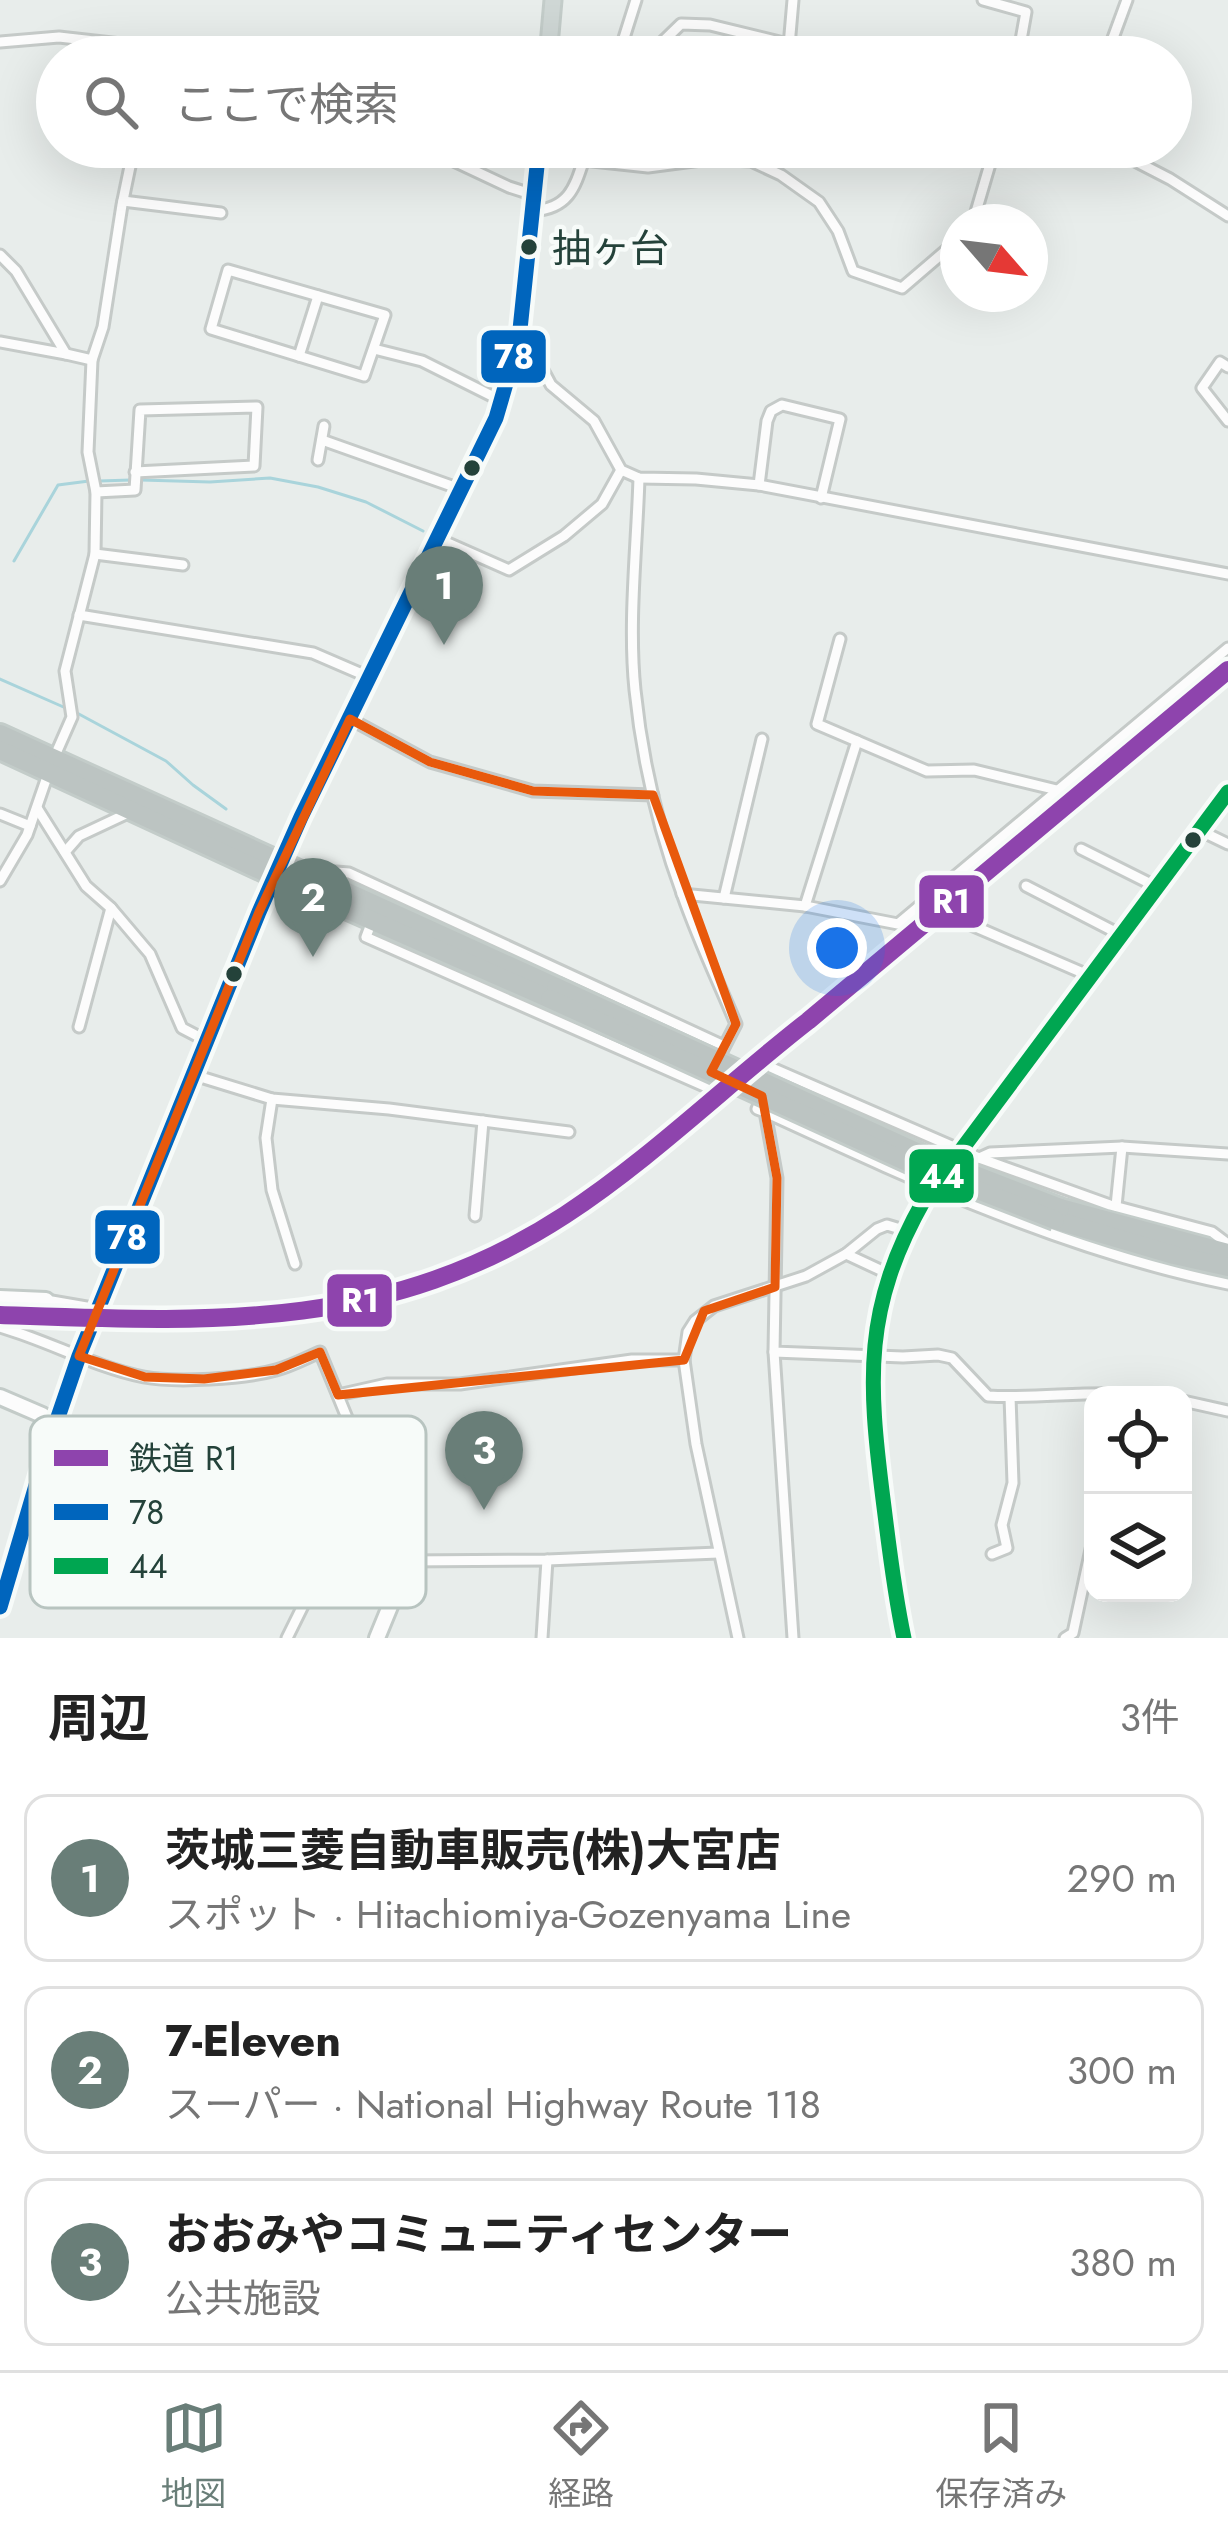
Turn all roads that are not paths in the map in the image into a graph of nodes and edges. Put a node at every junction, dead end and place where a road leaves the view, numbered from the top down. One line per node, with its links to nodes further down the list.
1 (553, 0): 6 (main road)
2 (636, 0): 7 (street)
3 (793, 0): 10 (street)
4 (983, 0): 11 (street)
5 (1127, 0): 12 (street)
6 (550, 36)
7 (625, 36)
8 (669, 36): 9 (street)
9 (751, 36)
10 (789, 36)
11 (1022, 36)
12 (1114, 36)
13 (36, 39): 14 (street)
14 (0, 42)
15 (130, 168): 22 (street)
16 (469, 168): 23 (street)
17 (537, 168): 23 (main road)
18 (580, 168): 23 (street)
19 (766, 168): 28 (street)
20 (989, 168): 24 (street)
21 (1149, 168): 26 (street)
22 (123, 201): 25 (street); 35 (street)
23 (534, 203): 30 (main road)
24 (979, 204)
25 (221, 213)
26 (1228, 216)
27 (0, 255): 33 (street)
28 (940, 255)
29 (318, 296): 32 (street); 34 (street); 34 (street)
30 (519, 339): 37 (main road); 42 (street)
31 (0, 342): 33 (street)
32 (374, 349): 34 (street); 37 (street)
33 (66, 353): 35 (street)
34 (299, 356)
35 (92, 360): 47 (street)
36 (1228, 368): 38 (street)
37 (502, 401): 46 (main road)
38 (1228, 422)
39 (324, 426): 40 (street)
40 (322, 440): 41 (street); 46 (street)
41 (318, 460)
42 (621, 470): 44 (street); 49 (street)
43 (135, 472): 43 (street); 47 (street)
44 (639, 478): 45 (street); 65 (street)
45 (759, 485): 48 (street); 48 (street)
46 (463, 490): 49 (main road)
47 (96, 492): 50 (street)
48 (821, 498): 52 (street)
49 (439, 539): 56 (main road)
50 (95, 554): 51 (street); 53 (street)
51 (183, 565)
52 (1228, 574)
53 (79, 615): 56 (street); 62 (street)
54 (840, 639): 60 (street)
55 (1228, 648): 63 (street)
56 (370, 678): 57 (main road)
57 (350, 719): 65 (street); 74 (main road)
58 (0, 734): 62 (highway)
59 (762, 739): 80 (street)
60 (857, 741): 63 (street); 81 (street)
61 (0, 750): 62 (highway)
62 (52, 765): 66 (street); 67 (highway); 74 (highway)
63 (1057, 790): 81 (street)
64 (1228, 792): 70 (street)
65 (653, 795): 79 (street)
66 (37, 807): 69 (street); 73 (street)
67 (133, 811): 73 (street); 74 (highway)
68 (0, 814): 69 (street)
69 (30, 826): 76 (street)
70 (1199, 830): 71 (street); 78 (street)
71 (1228, 844)
72 (1081, 849): 78 (street)
73 (65, 852): 82 (street)
74 (278, 868): 75 (highway); 83 (highway); 89 (main road)
75 (319, 878): 87 (highway); 90 (street)
76 (0, 881)
77 (1026, 886): 85 (street)
78 (1157, 887): 85 (street)
79 (682, 894): 80 (street); 90 (street)
80 (724, 898): 81 (street)
81 (805, 905)
82 (111, 908): 88 (street); 89 (street)
83 (372, 921): 87 (highway); 90 (street)
84 (962, 921): 86 (street)
85 (1121, 935): 86 (street)
86 (1090, 976): 97 (street)
87 (553, 993): 102 (highway, bridge)
88 (79, 1027)
89 (207, 1041): 91 (main road)
90 (724, 1046)
91 (194, 1075): 92 (street); 114 (main road)
92 (272, 1099): 94 (street); 107 (street)
93 (765, 1112): 97 (street); 100 (street); 111 (street)
94 (483, 1121): 95 (street); 103 (street)
95 (569, 1132)
96 (1122, 1147): 98 (street); 99 (street); 101 (street)
97 (960, 1152): 99 (street); 100 (street)
98 (1228, 1154)
99 (980, 1158): 101 (street)
100 (932, 1189): 104 (street); 110 (street)
101 (1116, 1207): 105 (street)
102 (1058, 1214): 105 (highway); 108 (highway)
103 (476, 1216)
104 (907, 1231): 106 (street); 109 (street)
105 (1228, 1248)
106 (846, 1254): 109 (street); 111 (street)
107 (295, 1264)
108 (1228, 1267)
109 (889, 1274): 118 (street)
110 (1228, 1284)
111 (776, 1287): 116 (street); 119 (street)
112 (0, 1298): 113 (street)
113 (46, 1300): 114 (street)
114 (98, 1309): 117 (main road)
115 (0, 1328): 117 (street)
116 (774, 1352): 118 (street); 142 (street)
117 (79, 1356): 121 (street); 127 (main road)
118 (873, 1356): 123 (street); 143 (street)
119 (684, 1360): 121 (street); 130 (street)
120 (1084, 1393): 123 (street)
121 (338, 1395): 128 (street)
122 (0, 1397): 126 (street)
123 (1010, 1397): 131 (street)
124 (1192, 1403): 125 (street)
125 (1228, 1411)
126 (43, 1416)
127 (59, 1416)
128 (347, 1416)
129 (30, 1509): 135 (main road)
130 (718, 1553): 132 (street); 141 (street)
131 (992, 1554)
132 (547, 1560): 133 (street); 140 (street)
133 (426, 1561)
134 (1084, 1582): 144 (street)
135 (0, 1607)
136 (301, 1608): 138 (street)
137 (389, 1608): 139 (street)
138 (286, 1638)
139 (377, 1638)
140 (542, 1638)
141 (738, 1638)
142 (793, 1638)
143 (904, 1638)
144 (1065, 1638)

